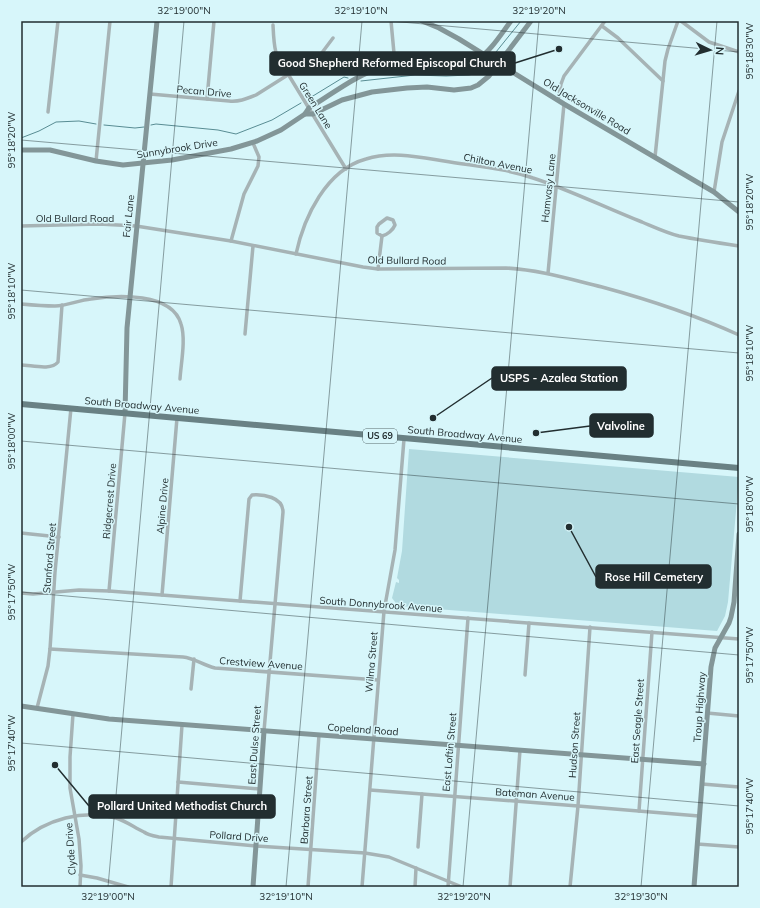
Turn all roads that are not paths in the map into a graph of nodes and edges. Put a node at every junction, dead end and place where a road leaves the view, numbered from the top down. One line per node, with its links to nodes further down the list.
1 (58, 21): 26 (street)
2 (110, 21): 32 (street)
3 (157, 21): 21 (main road, Fair Lane)
4 (214, 21): 22 (street)
5 (391, 21): 17 (street)
6 (422, 21): 15 (main road, Old Jacksonville Road)
7 (511, 21): 15 (main road, Sunnybrook Drive)
8 (532, 21): 16 (main road)
9 (606, 21): 12 (street)
10 (679, 21): 14 (street); 19 (street)
11 (273, 25): 18 (street, Green Lane)
12 (602, 26): 19 (street); 23 (street)
13 (333, 38): 18 (street, Pecan Drive)
14 (739, 52)
15 (484, 54): 16 (main road, Old Jacksonville Road); 17 (main road, Sunnybrook Drive)
16 (499, 63): 23 (main road, Old Jacksonville Road); 28 (main road)
17 (395, 64): 25 (main road, Sunnybrook Drive)
18 (288, 74): 22 (street, Pecan Drive); 25 (street, Green Lane)
19 (663, 81): 31 (street)
20 (739, 91): 36 (street)
21 (150, 94): 22 (street, Pecan Drive); 33 (main road, Fair Lane)
22 (207, 99)
23 (558, 100): 24 (main road, Old Jacksonville Road)
24 (564, 104): 31 (main road, Old Jacksonville Road); 35 (street, Hamvasy Lane)
25 (309, 108): 27 (main road, Sunnybrook Drive); 28 (street, Green Lane)
26 (48, 112)
27 (305, 114): 28 (main road); 29 (main road, Sunnybrook Drive)
28 (313, 114): 34 (street, Green Lane)
29 (253, 143): 33 (main road, Sunnybrook Drive); 41 (street)
30 (21, 150): 32 (main road, Sunnybrook Drive)
31 (655, 157): 36 (main road, Old Jacksonville Road)
32 (96, 162): 33 (main road, Sunnybrook Drive)
33 (143, 163): 39 (main road, Fair Lane)
34 (346, 169): 35 (street, Chilton Avenue); 44 (street, Chilton Avenue)
35 (556, 186): 43 (street, Chilton Avenue); 46 (street, Hamvasy Lane)
36 (714, 192): 37 (main road, Old Jacksonville Road)
37 (739, 212)
38 (21, 226): 39 (street, Old Bullard Road)
39 (136, 226): 41 (street, Old Bullard Road); 47 (main road, Fair Lane)
40 (382, 236): 40 (street); 45 (street)
41 (231, 241): 42 (street, Old Bullard Road)
42 (253, 246): 44 (street, Old Bullard Road); 50 (street)
43 (739, 246)
44 (296, 254): 45 (street, Old Bullard Road)
45 (378, 269): 46 (street, Old Bullard Road)
46 (548, 273): 51 (street, Old Bullard Road)
47 (130, 297): 49 (street); 53 (street); 56 (main road, Fair Lane)
48 (21, 304): 49 (street)
49 (62, 305): 52 (street)
50 (245, 334)
51 (739, 335)
52 (21, 365)
53 (180, 379)
54 (21, 404): 55 (main road, South Broadway Avenue / US 69)
55 (71, 408): 56 (main road, South Broadway Avenue / US 69); 62 (street, Stanford Street)
56 (125, 413): 57 (main road, South Broadway Avenue / US 69); 63 (street, Ridgecrest Drive)
57 (177, 418): 58 (main road, South Broadway Avenue / US 69); 66 (street, Alpine Drive)
58 (404, 438): 59 (main road, South Broadway Avenue / US 69); 69 (street, Wilma Street)
59 (739, 468)
60 (21, 533): 62 (street)
61 (739, 534): 74 (main road, Troup Highway)
62 (59, 537): 64 (street, Stanford Street)
63 (109, 591): 64 (street, South Donnybrook Avenue); 66 (street, South Donnybrook Avenue)
64 (54, 592): 65 (street, South Donnybrook Avenue); 76 (street, Stanford Street)
65 (21, 593)
66 (162, 595): 67 (street, South Donnybrook Avenue)
67 (240, 601): 68 (street, South Donnybrook Avenue); 68 (street, East Dulse Street)
68 (275, 604): 69 (street, South Donnybrook Avenue); 78 (street, East Dulse Street)
69 (384, 611): 70 (street, South Donnybrook Avenue); 80 (street, Wilma Street)
70 (468, 618): 71 (street, South Donnybrook Avenue); 91 (street, East Loftin Street)
71 (529, 623): 72 (street, South Donnybrook Avenue); 79 (street)
72 (590, 627): 73 (street, South Donnybrook Avenue); 93 (street, Hudson Street)
73 (652, 632): 74 (street, South Donnybrook Avenue); 94 (street, East Seagle Street)
74 (721, 638): 75 (street, South Donnybrook Avenue); 84 (main road, Troup Highway)
75 (739, 639)
76 (50, 649): 77 (street, Crestview Avenue); 83 (street, Stanford Street)
77 (194, 659): 78 (street, Crestview Avenue); 81 (street)
78 (269, 671): 80 (street, Crestview Avenue); 88 (street, East Dulse Street)
79 (525, 674)
80 (378, 680): 90 (street, Wilma Street)
81 (191, 689)
82 (21, 706): 83 (main road, Copeland Road)
83 (37, 708): 85 (main road, Copeland Road)
84 (707, 713): 86 (street); 95 (main road, Troup Highway)
85 (73, 714): 87 (main road, Copeland Road); 106 (street, Clyde Drive)
86 (739, 716)
87 (182, 725): 88 (main road, Copeland Road); 96 (street)
88 (264, 731): 89 (main road, Copeland Road); 99 (main road, East Dulse Street)
89 (319, 735): 90 (main road, Copeland Road); 114 (street, Barbara Street)
90 (373, 739): 91 (main road, Copeland Road); 100 (street, Wilma Street)
91 (458, 745): 92 (main road, Copeland Road); 102 (street, East Loftin Street)
92 (520, 750): 93 (main road, Copeland Road); 103 (street)
93 (580, 755): 94 (main road, Copeland Road); 104 (street, Hudson Street)
94 (642, 759): 95 (main road, Copeland Road); 105 (street, East Seagle Street)
95 (704, 764): 97 (main road, Troup Highway)
96 (178, 782): 99 (street); 108 (street)
97 (702, 784): 98 (street); 107 (main road, Troup Highway)
98 (739, 787)
99 (260, 789): 111 (main road, East Dulse Street)
100 (370, 790): 101 (street, Bateman Avenue); 115 (street, Wilma Street)
101 (422, 794): 102 (street, Bateman Avenue); 112 (street)
102 (454, 797): 103 (street, Bateman Avenue); 118 (street, East Loftin Street)
103 (516, 801): 104 (street, Bateman Avenue); 128 (street)
104 (578, 806): 105 (street, Bateman Avenue); 129 (street, Hudson Street)
105 (638, 810): 107 (street, Bateman Avenue)
106 (75, 816): 108 (street, Pollard Drive); 109 (street, Pollard Drive); 117 (street, Clyde Drive)
107 (699, 816): 110 (main road, Troup Highway)
108 (173, 839): 111 (street, Pollard Drive); 121 (street)
109 (21, 842)
110 (697, 844): 113 (street); 130 (main road, Troup Highway)
111 (256, 846): 114 (street, Pollard Drive); 122 (main road, East Dulse Street)
112 (418, 847)
113 (739, 847)
114 (311, 850): 115 (street, Pollard Drive); 123 (street, Barbara Street)
115 (365, 852): 116 (street, Pollard Drive); 124 (street, Wilma Street)
116 (416, 868): 118 (street, Pollard Drive); 125 (street)
117 (80, 875): 119 (street, Clyde Drive); 120 (street)
118 (448, 882): 126 (street, East Loftin Street); 127 (street, Pollard Drive)
119 (80, 887)
120 (128, 887)
121 (171, 887)
122 (252, 887)
123 (308, 887)
124 (362, 887)
125 (414, 887)
126 (448, 887)
127 (462, 887)
128 (510, 887)
129 (570, 887)
130 (694, 887)

